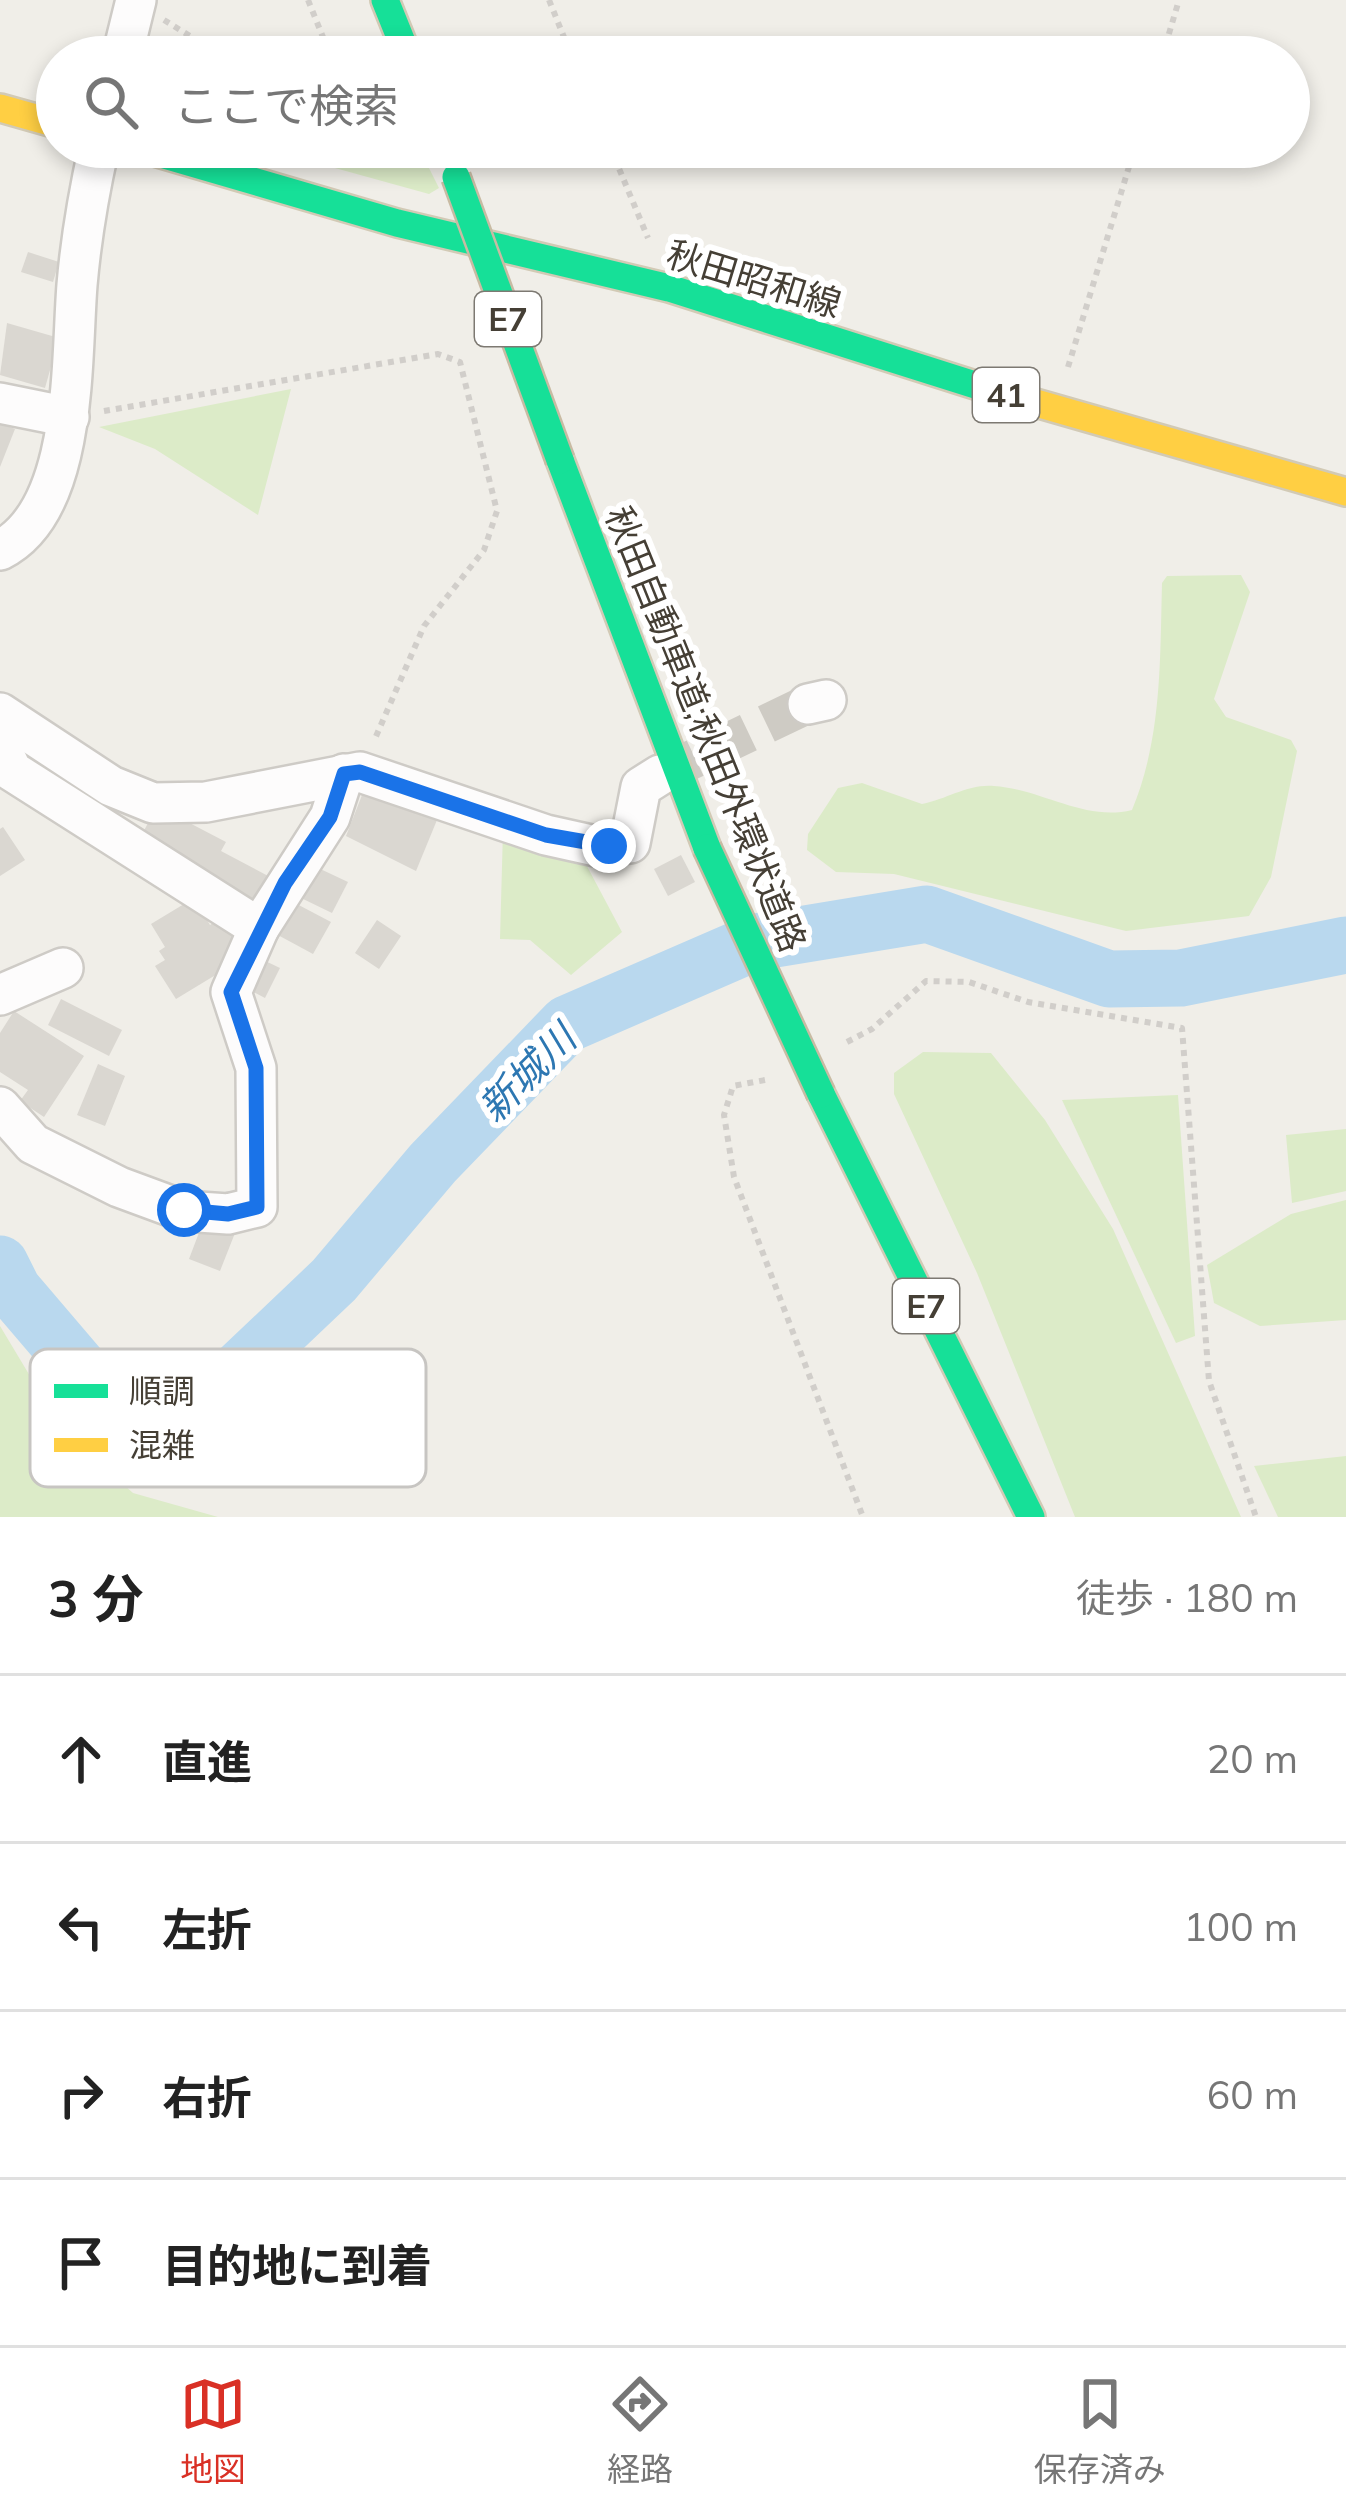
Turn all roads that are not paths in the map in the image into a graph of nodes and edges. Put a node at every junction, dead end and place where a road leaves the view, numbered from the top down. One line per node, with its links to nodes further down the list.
1 (385, 0): 4 (main road)
2 (136, 2): 3 (street)
3 (127, 36)
4 (400, 36)
5 (0, 108): 6 (main road)
6 (36, 118)
7 (96, 168): 11 (street)
8 (209, 168): 12 (main road, 秋田昭和線 / 41)
9 (452, 168): 22 (main road, 秋田自動車道;秋田外環状道路 / E7, bridge)
10 (0, 403): 11 (street)
11 (69, 417): 13 (street)
12 (1346, 492)
13 (0, 550)
14 (0, 713): 16 (street)
15 (0, 746): 18 (street)
16 (352, 773): 17 (street); 18 (street)
17 (660, 775)
18 (260, 928): 21 (street)
19 (63, 968): 20 (street)
20 (0, 995)
21 (0, 1107)
22 (1031, 1517)

